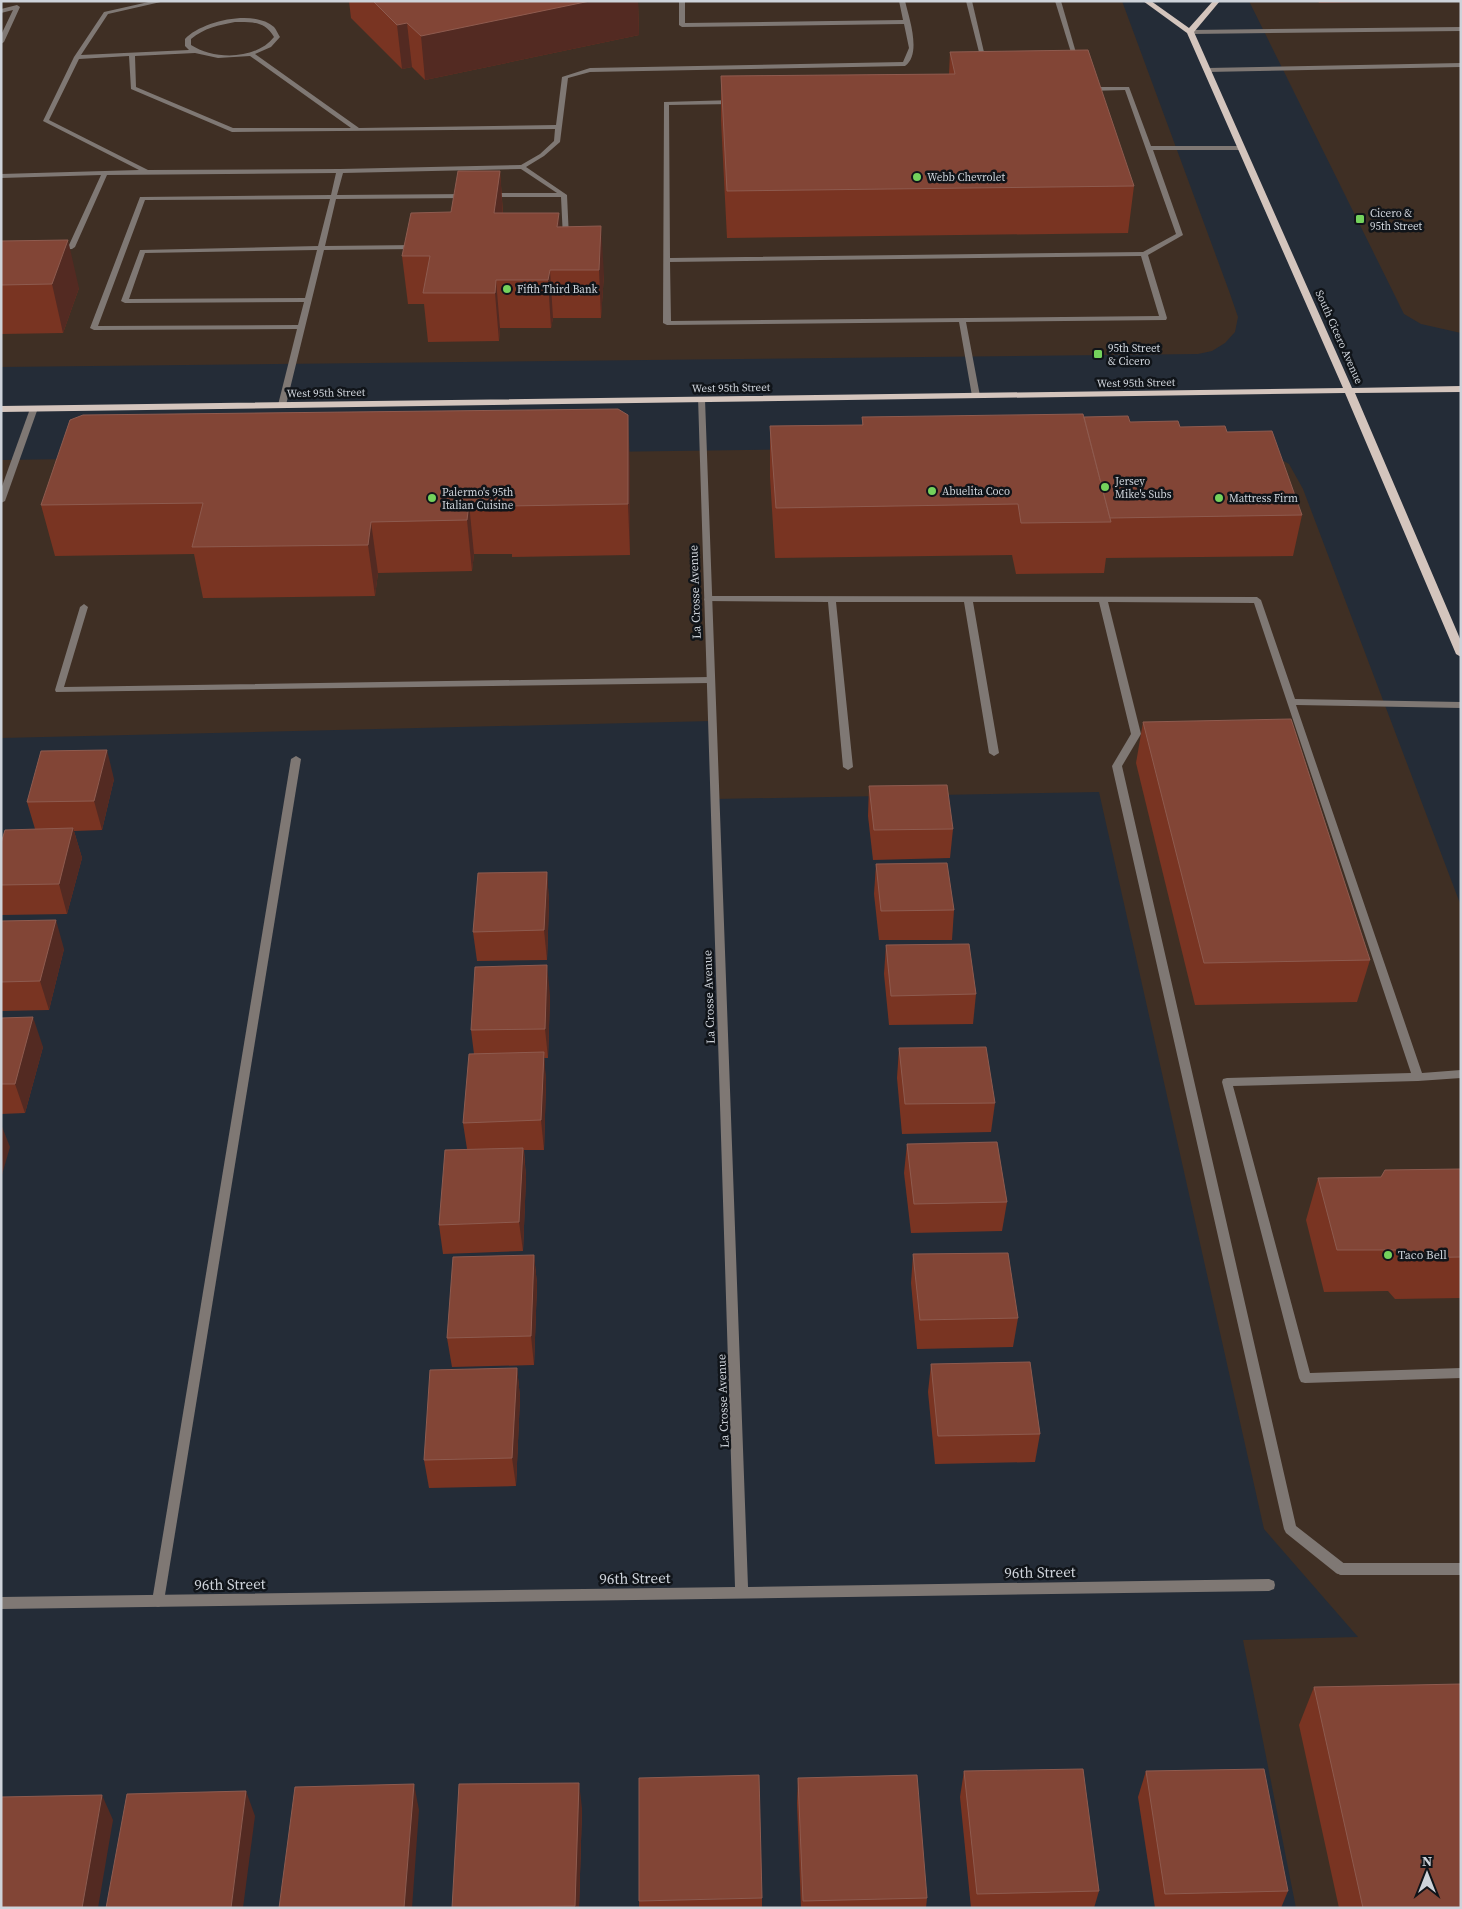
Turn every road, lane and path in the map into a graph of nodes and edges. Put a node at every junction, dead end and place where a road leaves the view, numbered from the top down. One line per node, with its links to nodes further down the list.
1 (162, 1): 16 (street)
2 (682, 1): 9 (street)
3 (902, 1): 9 (street)
4 (969, 1): 20 (street)
5 (1058, 1): 19 (street)
6 (1146, 1): 11 (main road)
7 (1217, 1): 11 (main road)
8 (1, 11): 12 (street)
9 (906, 22): 25 (street)
10 (1461, 29): 11 (street)
11 (1190, 32): 18 (main road, South Cicero Avenue)
12 (1, 42)
13 (195, 51): 14 (street); 15 (street); 15 (street)
14 (132, 54): 16 (street); 26 (street)
15 (251, 54): 26 (street)
16 (77, 57): 31 (street)
17 (1461, 65): 18 (street)
18 (1207, 70): 28 (main road, South Cicero Avenue)
19 (1081, 71)
20 (987, 72)
21 (1084, 80): 23 (street)
22 (1077, 89): 23 (street)
23 (1086, 89): 27 (street)
24 (744, 102): 41 (street)
25 (559, 127): 26 (street); 29 (street)
26 (358, 130)
27 (1149, 148): 28 (street); 40 (street)
28 (1241, 148): 46 (main road, South Cicero Avenue)
29 (522, 167): 30 (street); 34 (street)
30 (340, 171): 31 (street); 35 (street)
31 (148, 172): 32 (street)
32 (104, 173): 33 (street); 39 (street)
33 (1, 176)
34 (564, 195): 35 (street); 38 (street)
35 (333, 196): 36 (street); 44 (street)
36 (321, 247): 37 (street); 42 (street); 42 (street)
37 (420, 247)
38 (566, 247)
39 (46, 248)
40 (1144, 254): 41 (street); 43 (street)
41 (667, 260): 43 (street)
42 (308, 300): 44 (street)
43 (962, 320): 47 (street)
44 (301, 327): 49 (street)
45 (1461, 389): 46 (main road, West 95th Street)
46 (1349, 391): 47 (main road, West 95th Street); 58 (main road, South Cicero Avenue)
47 (976, 396): 48 (main road, West 95th Street)
48 (701, 399): 49 (main road, West 95th Street); 53 (street, La Crosse Avenue)
49 (282, 405): 50 (main road, West 95th Street)
50 (34, 408): 51 (main road, West 95th Street); 52 (street)
51 (1, 409)
52 (1, 501)
53 (708, 599): 54 (street); 59 (street, La Crosse Avenue)
54 (832, 599): 55 (street); 64 (street)
55 (968, 599): 56 (street); 62 (street)
56 (1103, 600): 60 (street); 68 (street)
57 (84, 607): 59 (street)
58 (1461, 654)
59 (710, 680): 70 (street, La Crosse Avenue)
60 (1291, 702): 61 (street); 66 (street)
61 (1461, 705)
62 (994, 753)
63 (296, 760): 71 (street)
64 (848, 767)
65 (1461, 1074): 66 (street)
66 (1418, 1077): 67 (street)
67 (1461, 1373)
68 (1461, 1569)
69 (1269, 1585): 70 (street, 96th Street)
70 (742, 1593): 71 (street, 96th Street)
71 (158, 1601): 72 (street, 96th Street)
72 (1, 1603)

